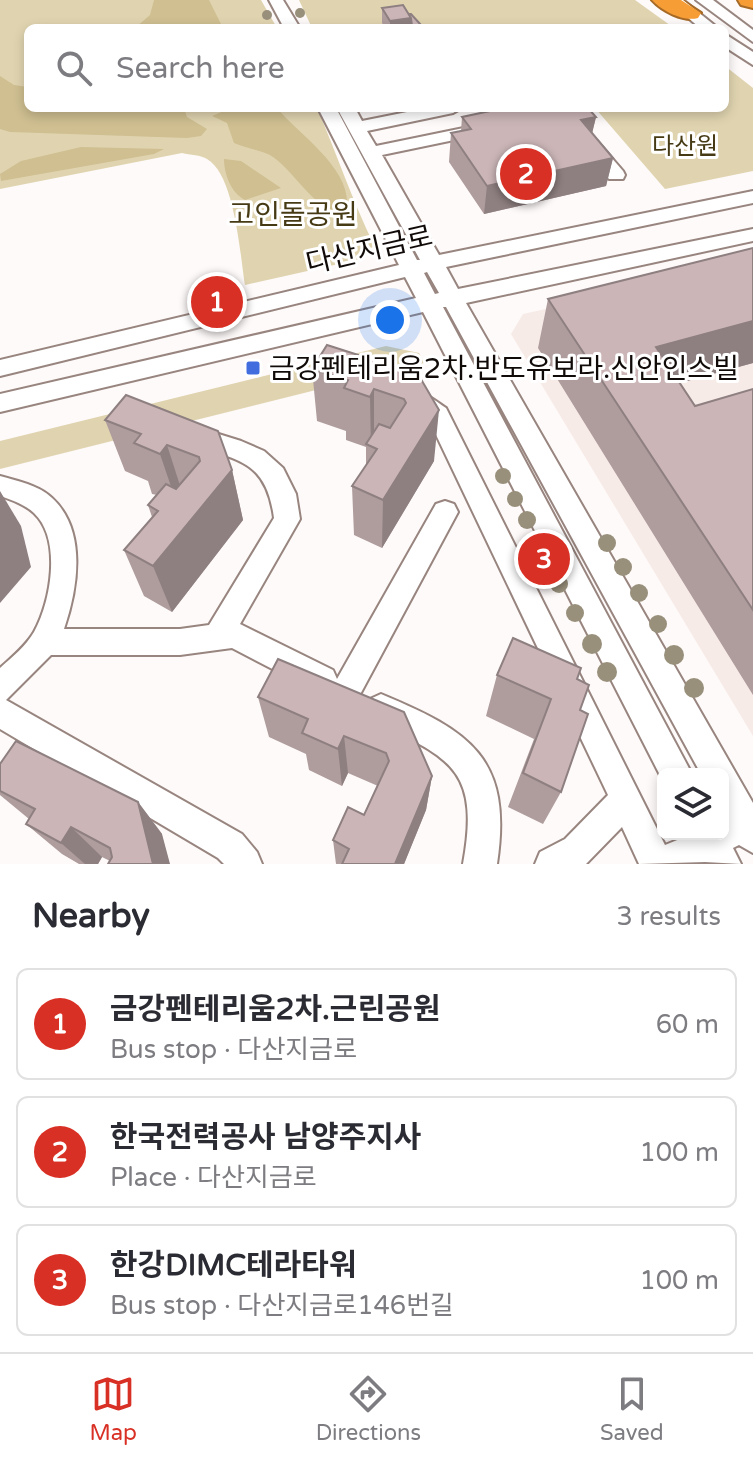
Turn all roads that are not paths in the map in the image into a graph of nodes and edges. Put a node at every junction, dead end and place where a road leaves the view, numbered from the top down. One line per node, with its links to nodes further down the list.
1 (276, 0): 4 (street)
2 (663, 0): 3 (highway)
3 (689, 4): 5 (street); 6 (street)
4 (290, 24)
5 (706, 24)
6 (728, 24)
7 (729, 25): 8 (street)
8 (753, 37)
9 (729, 42): 10 (street)
10 (753, 60)
11 (329, 112): 22 (street)
12 (349, 112): 15 (street)
13 (433, 112): 15 (street)
14 (505, 124): 17 (street)
15 (359, 127): 17 (street)
16 (581, 133): 18 (street)
17 (372, 152): 21 (street)
18 (616, 175)
19 (753, 197): 21 (street, 다산지금로)
20 (753, 235): 23 (street)
21 (434, 265): 22 (street, 다산지금로); 23 (street)
22 (411, 271): 24 (street); 25 (street, 다산지금로)
23 (452, 297): 24 (street); 37 (street)
24 (427, 303): 27 (street); 36 (street)
25 (0, 368)
26 (388, 390): 39 (street)
27 (0, 403)
28 (196, 437): 31 (street)
29 (0, 486): 32 (street)
30 (445, 512): 34 (street)
31 (217, 637): 32 (street); 34 (street)
32 (43, 642): 33 (street)
33 (0, 688)
34 (346, 692): 43 (street)
35 (0, 712): 42 (street)
36 (673, 768)
37 (715, 768)
38 (729, 792): 40 (street)
39 (626, 799): 44 (street); 45 (street)
40 (751, 826): 41 (street)
41 (715, 847): 45 (street)
42 (245, 864)
43 (480, 864)
44 (552, 864)
45 (658, 864)

